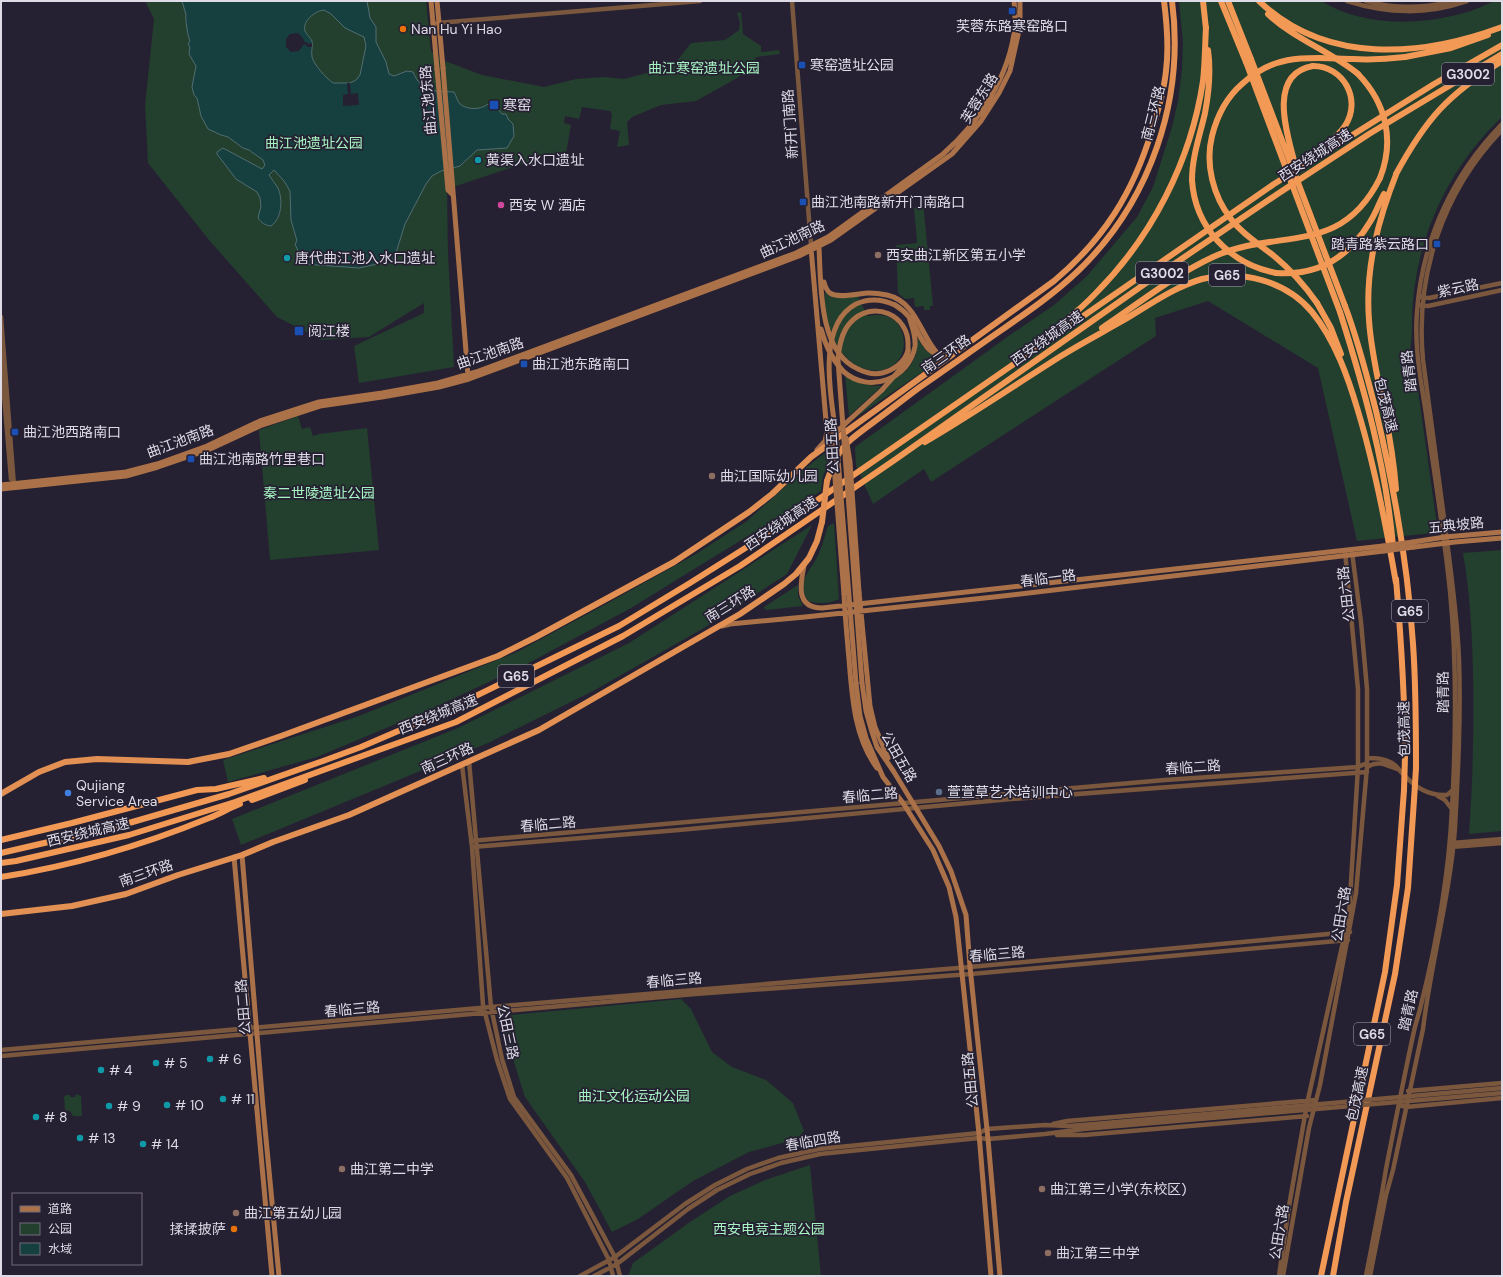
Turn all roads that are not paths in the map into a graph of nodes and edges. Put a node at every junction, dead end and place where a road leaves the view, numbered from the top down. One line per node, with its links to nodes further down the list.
1 (431, 1): 18 (main road, 曲江池东路)
2 (437, 1): 18 (main road, 曲江池东路)
3 (700, 1): 18 (street)
4 (792, 1): 33 (street, 新开门南路)
5 (1014, 1): 27 (main road, 芙蓉东路)
6 (1020, 1): 28 (main road, 芙蓉东路)
7 (1164, 1): 43 (highway, 南三环路)
8 (1172, 1): 65 (highway, 南三环路, bridge)
9 (1203, 1): 19 (highway)
10 (1222, 1): 23 (highway)
11 (1228, 1): 23 (highway)
12 (1255, 1): 45 (highway, bridge)
13 (1259, 1): 20 (highway)
14 (1347, 1): 17 (street)
15 (1366, 1): 16 (street)
16 (1454, 1)
17 (1467, 1)
18 (436, 23): 47 (main road, 曲江池东路, bridge)
19 (1206, 27): 29 (highway, bridge); 49 (highway)
20 (1502, 28): 48 (highway, bridge)
21 (1502, 45): 30 (highway, 西安绕城高速 / G3002)
22 (1502, 54): 54 (highway, 西安绕城高速 / G3002)
23 (1248, 61): 31 (highway, bridge); 66 (highway, 包茂高速 / G65, bridge)
24 (1502, 61): 29 (highway)
25 (1502, 124): 37 (street, 踏青路)
26 (1502, 130): 37 (street, 踏青路)
27 (951, 147): 33 (main road, 曲江池南路)
28 (952, 154): 32 (main road, 曲江池南路)
29 (1397, 172): 62 (highway)
30 (1283, 178): 31 (highway, G65, bridge); 49 (highway, 西安绕城高速 / G65)
31 (1301, 189): 62 (highway, 包茂高速 / G65, bridge)
32 (819, 247): 33 (main road, 曲江池南路); 34 (main road)
33 (811, 248): 39 (main road); 47 (main road, 曲江池南路)
34 (821, 272): 42 (main road, bridge); 44 (main road)
35 (1502, 283): 37 (street, 紫云路)
36 (1502, 290): 38 (street, 紫云路)
37 (1421, 297): 38 (street, 踏青路)
38 (1420, 305): 60 (street, 踏青路)
39 (818, 313): 41 (main road); 52 (main road)
40 (1, 317): 56 (street)
41 (909, 317): 44 (main road); 50 (main road, 公田五路, bridge)
42 (908, 347): 51 (main road, 公田五路, bridge); 52 (main road, bridge)
43 (957, 352): 44 (main road); 53 (highway, 南三环路)
44 (938, 354)
45 (1063, 355): 48 (highway, G65); 54 (highway, G65)
46 (1, 359): 56 (street)
47 (468, 376): 56 (main road, 曲江池南路)
48 (1351, 385): 66 (highway, G65)
49 (979, 388): 73 (highway, 西安绕城高速 / G65)
50 (833, 408): 68 (main road, bridge); 81 (main road, 公田五路, bridge)
51 (842, 418): 67 (main road, bridge); 79 (main road, 公田五路, bridge)
52 (825, 441): 53 (main road)
53 (811, 457): 84 (highway, 南三环路)
54 (896, 459): 72 (highway, 西安绕城高速 / G65)
55 (1, 485): 56 (main road, 曲江池南路)
56 (13, 485): 57 (main road, 曲江池南路)
57 (1, 489)
58 (1502, 532): 60 (main road, 五典坡路)
59 (1502, 538): 60 (main road, 五典坡路)
60 (1445, 540): 61 (main road, 五典坡路, bridge); 82 (street, 踏青路); 83 (street, 踏青路)
61 (1383, 549): 63 (main road, 春临一路)
62 (1403, 552): 145 (highway, 包茂高速 / G65, bridge)
63 (1353, 553): 64 (main road, 春临一路); 76 (street, 公田六路)
64 (1345, 554): 67 (main road, 春临一路); 69 (main road, 春临一路); 77 (street, 公田六路)
65 (804, 566): 68 (main road, 春临一路); 71 (highway, 南三环路)
66 (1396, 583): 144 (highway, 包茂高速 / G65, bridge)
67 (860, 604): 68 (main road, 春临一路); 69 (main road)
68 (845, 606): 70 (main road)
69 (861, 611): 70 (main road, 春临一路); 79 (main road)
70 (845, 613): 71 (main road, 春临一路); 81 (main road)
71 (715, 628): 74 (highway, 南三环路)
72 (350, 760): 97 (highway, 西安绕城高速 / G65); 98 (highway)
73 (323, 761): 90 (highway); 94 (highway, 西安绕城高速 / G65)
74 (469, 762): 75 (highway, 南三环路); 92 (street, 公田三路)
75 (462, 765): 92 (street, 公田三路); 95 (highway, 南三环路)
76 (1367, 765): 77 (street, 春临二路); 78 (street); 78 (street); 80 (street, 春临二路); 100 (street, 公田六路)
77 (1358, 766): 80 (street, 公田六路); 86 (street, 春临二路)
78 (1399, 769): 85 (street)
79 (894, 772): 86 (main road, 公田五路)
80 (1358, 772): 86 (street, 春临二路); 100 (street, 公田六路)
81 (883, 777): 87 (main road, 公田五路)
82 (1457, 786): 83 (street); 93 (street, 踏青路)
83 (1453, 790): 85 (street); 88 (street, 踏青路)
84 (1, 794)
85 (1434, 794): 88 (street)
86 (914, 805): 87 (street, 春临二路); 102 (main road, 公田五路)
87 (904, 806): 92 (street, 春临二路); 103 (main road, 公田五路)
88 (1452, 810): 93 (street, 踏青路)
89 (1502, 839): 93 (street)
90 (1, 840)
91 (1502, 843): 93 (street)
92 (474, 844): 106 (street, 公田三路); 107 (street, 公田三路)
93 (1451, 845): 114 (street, 踏青路); 115 (street, 踏青路)
94 (1, 853)
95 (242, 854): 96 (highway, 南三环路); 108 (main road, 公田二路)
96 (234, 857): 99 (highway, 南三环路); 109 (main road, 公田二路)
97 (1, 863)
98 (1, 877)
99 (1, 914)
100 (1347, 932): 101 (street, 公田六路); 102 (street, 春临三路)
101 (1346, 940): 105 (street, 春临三路); 118 (street, 公田六路); 119 (street, 公田六路)
102 (970, 967): 103 (street, 春临三路); 105 (main road, 公田五路)
103 (962, 968): 104 (main road, 公田五路); 106 (street, 春临三路)
104 (963, 974): 105 (street, 春临三路); 106 (street, 春临三路); 128 (main road, 公田五路)
105 (971, 974): 126 (main road, 公田五路)
106 (491, 1009): 107 (street, 春临三路); 130 (street, 公田三路)
107 (484, 1010): 108 (street, 春临三路); 131 (street, 公田三路)
108 (257, 1031): 109 (street, 春临三路); 135 (main road, 公田二路)
109 (249, 1032): 110 (street, 春临三路); 111 (street, 春临三路); 134 (main road, 公田二路)
110 (1, 1050)
111 (1, 1056)
112 (1502, 1083): 114 (street)
113 (1502, 1088): 125 (street, bridge)
114 (1410, 1091): 115 (street); 121 (street, 踏青路)
115 (1402, 1092): 120 (street, 踏青路)
116 (1502, 1093): 125 (street, bridge)
117 (1502, 1098): 121 (street)
118 (1316, 1100): 119 (street); 122 (street, 公田六路)
119 (1308, 1101): 123 (street, 公田六路); 124 (street)
120 (1399, 1105): 121 (street); 146 (street, 踏青路)
121 (1406, 1107): 147 (street, 踏青路)
122 (1312, 1116): 123 (street); 143 (street, 公田六路)
123 (1305, 1117): 127 (street); 142 (street, 公田六路)
124 (1045, 1125): 125 (street, 春临四路); 126 (street, 春临四路)
125 (1083, 1127): 127 (street, 春临四路)
126 (987, 1129): 128 (street, 春临四路); 129 (main road, 公田五路)
127 (1045, 1134): 129 (street, 春临四路)
128 (979, 1135): 129 (street, 春临四路); 130 (street, 春临四路); 132 (street, 春临四路); 140 (main road, 公田五路)
129 (988, 1139): 141 (main road, 公田五路)
130 (615, 1257): 131 (street, 春临四路); 132 (street, 公田三路)
131 (609, 1260): 133 (street, 公田三路); 136 (street, 春临四路)
132 (617, 1264): 133 (street, 春临四路); 139 (street, 公田三路)
133 (610, 1267): 137 (street, 春临四路); 138 (street, 公田三路)
134 (272, 1276)
135 (279, 1276)
136 (580, 1276)
137 (594, 1276)
138 (613, 1276)
139 (620, 1276)
140 (991, 1276)
141 (1000, 1276)
142 (1279, 1276)
143 (1283, 1276)
144 (1321, 1276)
145 (1333, 1276)
146 (1366, 1276)
147 (1370, 1276)

